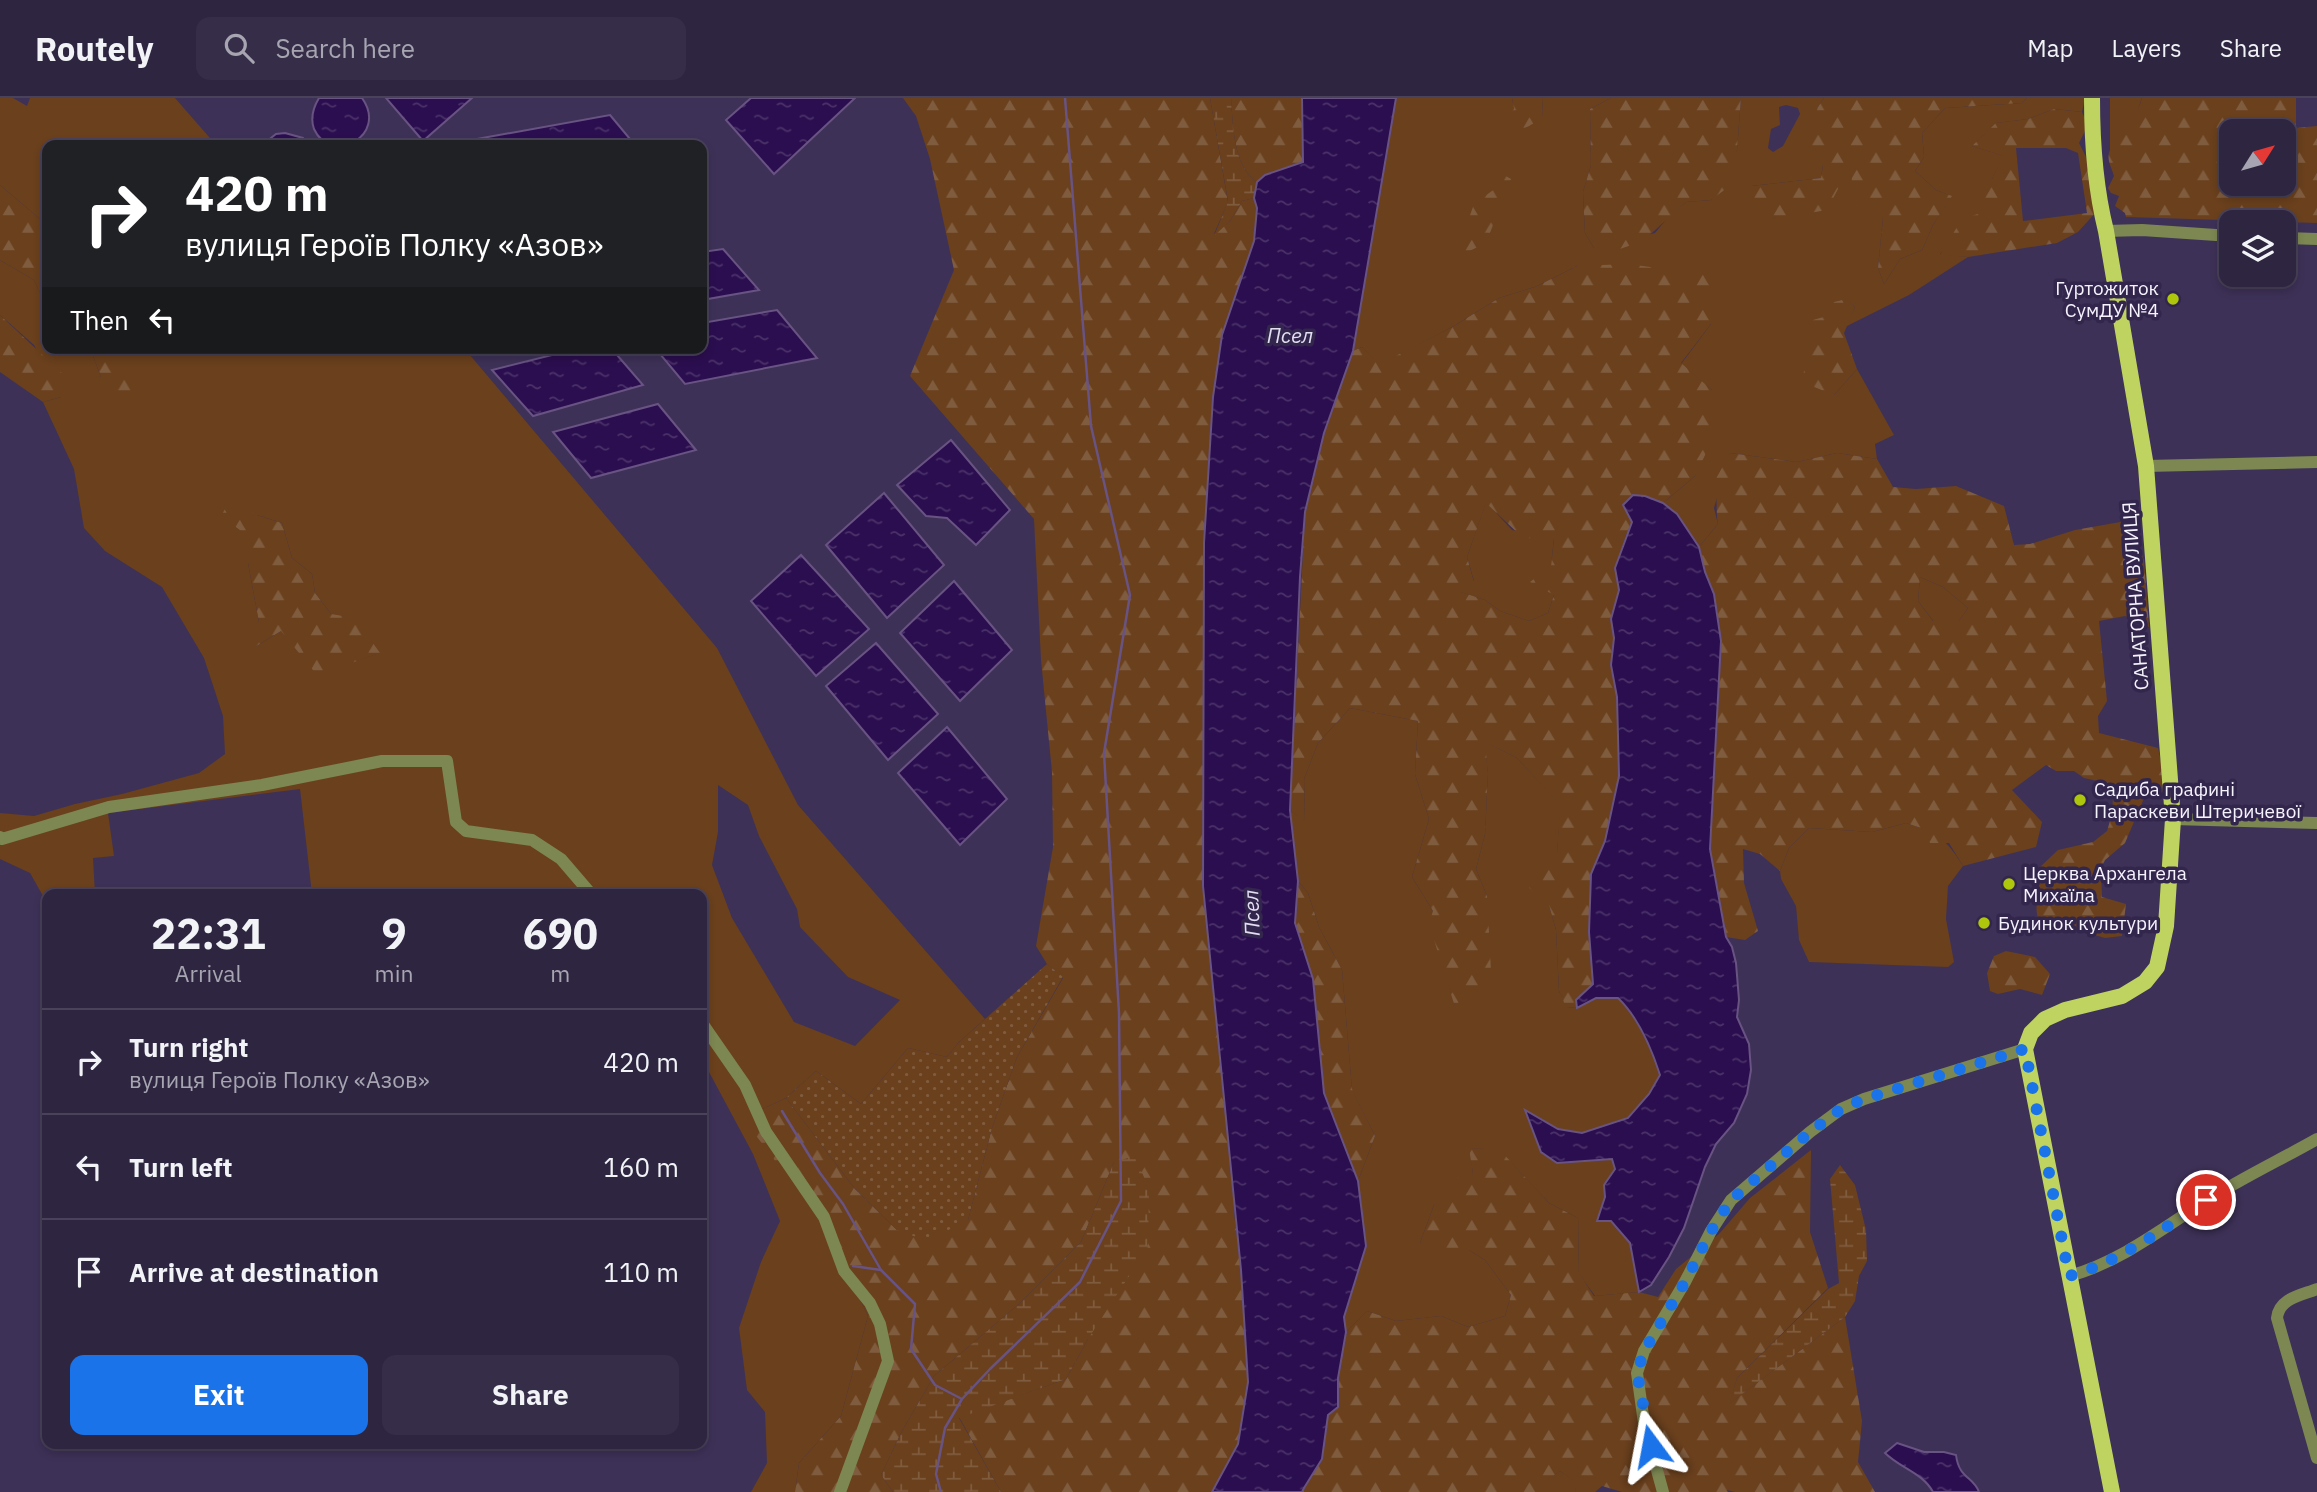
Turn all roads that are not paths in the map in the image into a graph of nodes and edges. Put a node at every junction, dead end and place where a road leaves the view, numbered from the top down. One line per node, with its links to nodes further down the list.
1 (2092, 98): 2 (main road, САНАТОРНА ВУЛИЦЯ)
2 (2106, 231): 3 (street); 7 (main road, САНАТОРНА ВУЛИЦЯ)
3 (2219, 236)
4 (2296, 238): 5 (street)
5 (2317, 239)
6 (2317, 462): 7 (street)
7 (2146, 466): 8 (main road, САНАТОРНА ВУЛИЦЯ)
8 (2173, 819): 9 (street); 13 (main road, САНАТОРНА ВУЛИЦЯ)
9 (2317, 823)
10 (0, 837): 11 (street)
11 (587, 889)
12 (707, 1030): 18 (street)
13 (2025, 1049): 15 (main road); 19 (street)
14 (2317, 1139): 15 (street)
15 (2069, 1276): 20 (main road)
16 (2317, 1289): 17 (street)
17 (2317, 1458)
18 (840, 1492)
19 (1663, 1492)
20 (2112, 1492)

